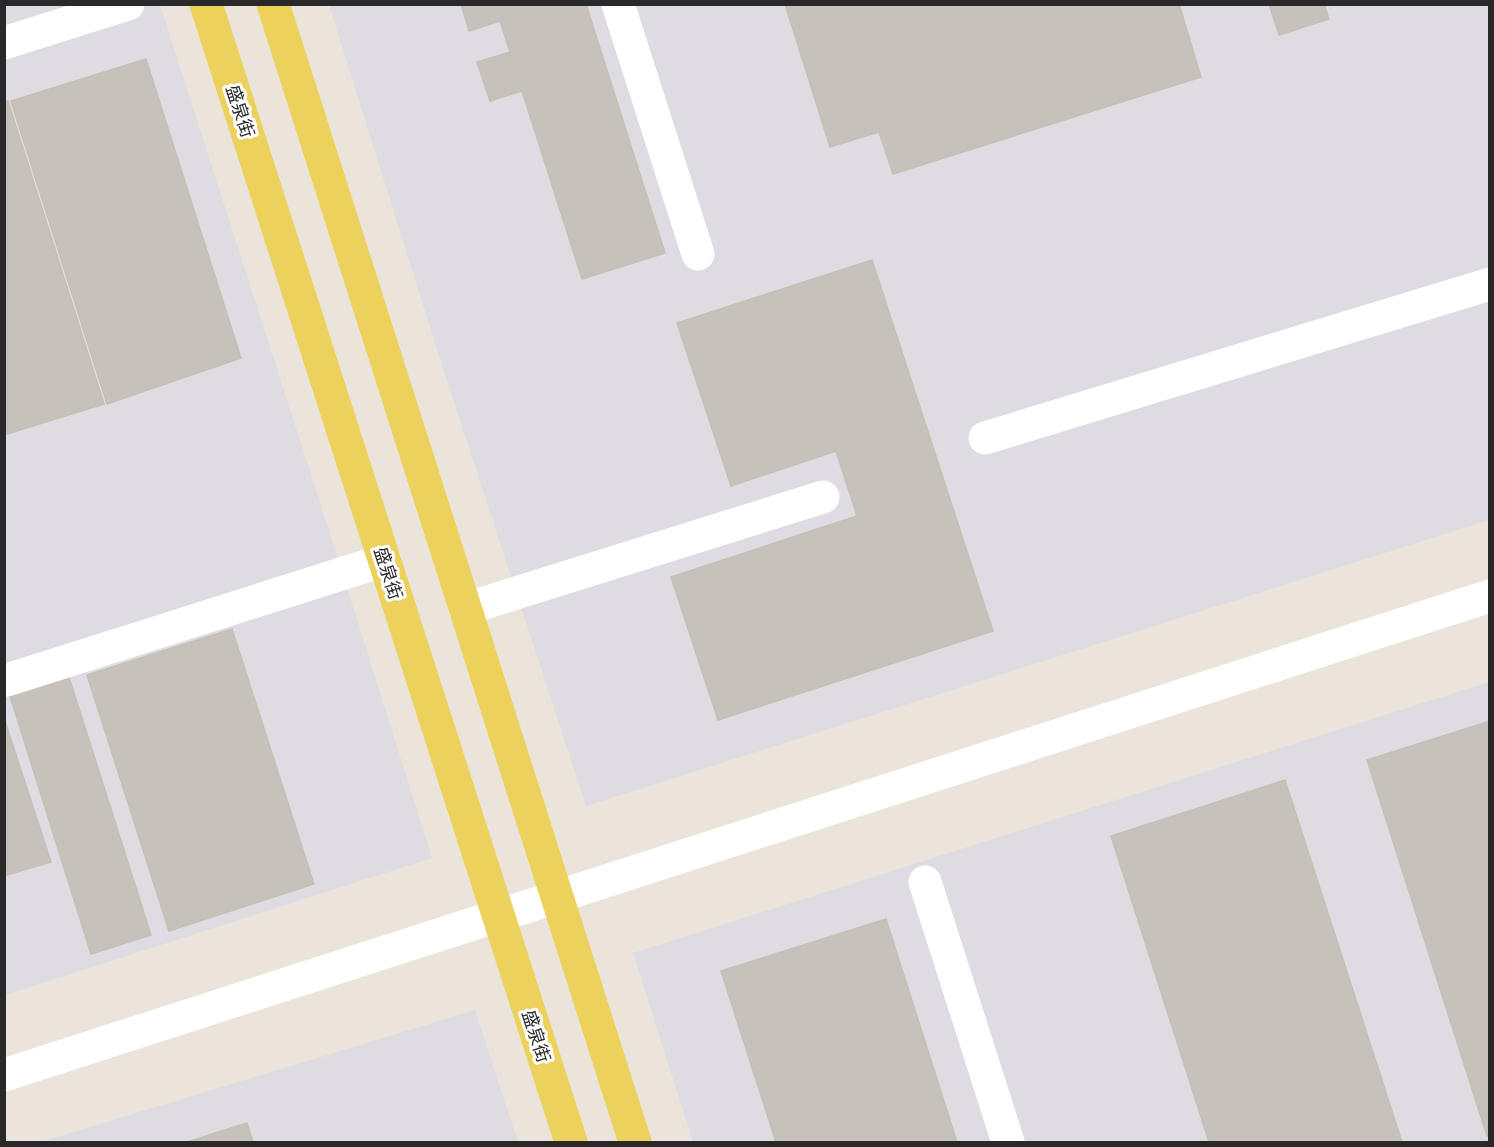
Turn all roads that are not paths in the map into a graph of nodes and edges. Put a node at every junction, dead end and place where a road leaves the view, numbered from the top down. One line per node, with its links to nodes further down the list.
1 (128, 4): 5 (street)
2 (207, 4): 10 (main road, 盛泉街)
3 (273, 4): 12 (main road)
4 (618, 4): 6 (street)
5 (4, 44)
6 (698, 254)
7 (1490, 284): 8 (street)
8 (985, 438)
9 (823, 497): 12 (street)
10 (385, 560): 13 (street); 16 (main road, 盛泉街)
11 (1490, 596): 15 (street)
12 (465, 609): 15 (main road)
13 (7, 680)
14 (925, 882): 20 (street)
15 (557, 897): 16 (street); 19 (main road)
16 (499, 915): 17 (street); 18 (main road, 盛泉街)
17 (4, 1075)
18 (571, 1143)
19 (635, 1143)
20 (1008, 1143)

